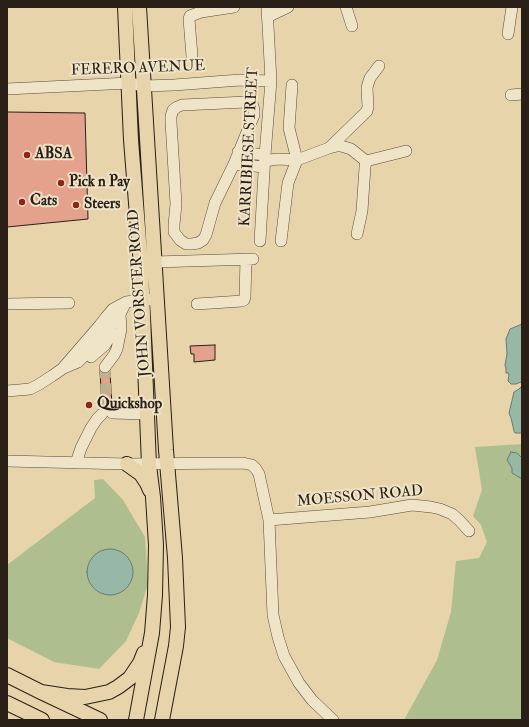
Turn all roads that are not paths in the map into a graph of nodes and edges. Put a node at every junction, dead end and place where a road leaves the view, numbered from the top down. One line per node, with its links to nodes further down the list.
1 (125, 7): 13 (main road, JOHN VORSTER ROAD)
2 (139, 7): 15 (main road, JOHN VORSTER ROAD)
3 (234, 7): 10 (street)
4 (288, 7): 7 (street)
5 (346, 7): 8 (street)
6 (512, 7): 9 (street)
7 (267, 12): 12 (street, KARRIBIESE STREET)
8 (352, 26)
9 (508, 34)
10 (192, 56)
11 (379, 66): 17 (street)
12 (271, 81): 15 (street, FERERO AVENUE); 21 (street, KARRIBIESE STREET)
13 (129, 84): 15 (street, FERERO AVENUE); 16 (street, FERERO AVENUE); 28 (main road, JOHN VORSTER ROAD)
14 (292, 85): 20 (street)
15 (144, 86): 27 (main road, JOHN VORSTER ROAD)
16 (7, 89)
17 (329, 148): 20 (street); 22 (street)
18 (406, 151): 22 (street)
19 (238, 152): 21 (street); 23 (street); 23 (street)
20 (297, 160): 21 (street); 26 (street)
21 (265, 161): 23 (street); 25 (street, KARRIBIESE STREET)
22 (366, 161): 24 (street)
23 (234, 164)
24 (357, 234)
25 (260, 241)
26 (281, 241)
27 (155, 262): 29 (main road, JOHN VORSTER ROAD); 33 (street)
28 (142, 300): 29 (street); 30 (street); 42 (main road, JOHN VORSTER ROAD)
29 (157, 300): 47 (main road, JOHN VORSTER ROAD)
30 (126, 302): 34 (street); 40 (street)
31 (69, 303): 32 (street)
32 (7, 304)
33 (197, 304)
34 (120, 314): 35 (street); 37 (street)
35 (110, 327): 36 (street); 38 (street)
36 (105, 345): 37 (street); 38 (street)
37 (114, 355): 39 (street)
38 (78, 362): 40 (street)
39 (105, 367)
40 (62, 369): 41 (street)
41 (7, 391)
42 (148, 414): 44 (street); 46 (main road, JOHN VORSTER ROAD)
43 (7, 460): 44 (street)
44 (76, 463): 45 (street)
45 (127, 464): 46 (street); 48 (main road)
46 (149, 464): 47 (street); 48 (main road, JOHN VORSTER ROAD)
47 (167, 464): 49 (street); 52 (main road, JOHN VORSTER ROAD)
48 (153, 497): 51 (main road, JOHN VORSTER ROAD)
49 (269, 520): 50 (street, MOESSON ROAD); 61 (street)
50 (469, 531)
51 (152, 633): 54 (main road); 58 (main road, JOHN VORSTER ROAD)
52 (174, 659): 59 (main road, JOHN VORSTER ROAD); 60 (main road)
53 (7, 675): 54 (main road)
54 (40, 692): 57 (main road)
55 (7, 703): 56 (main road)
56 (41, 720)
57 (100, 720)
58 (136, 720)
59 (162, 720)
60 (174, 720)
61 (333, 720)

